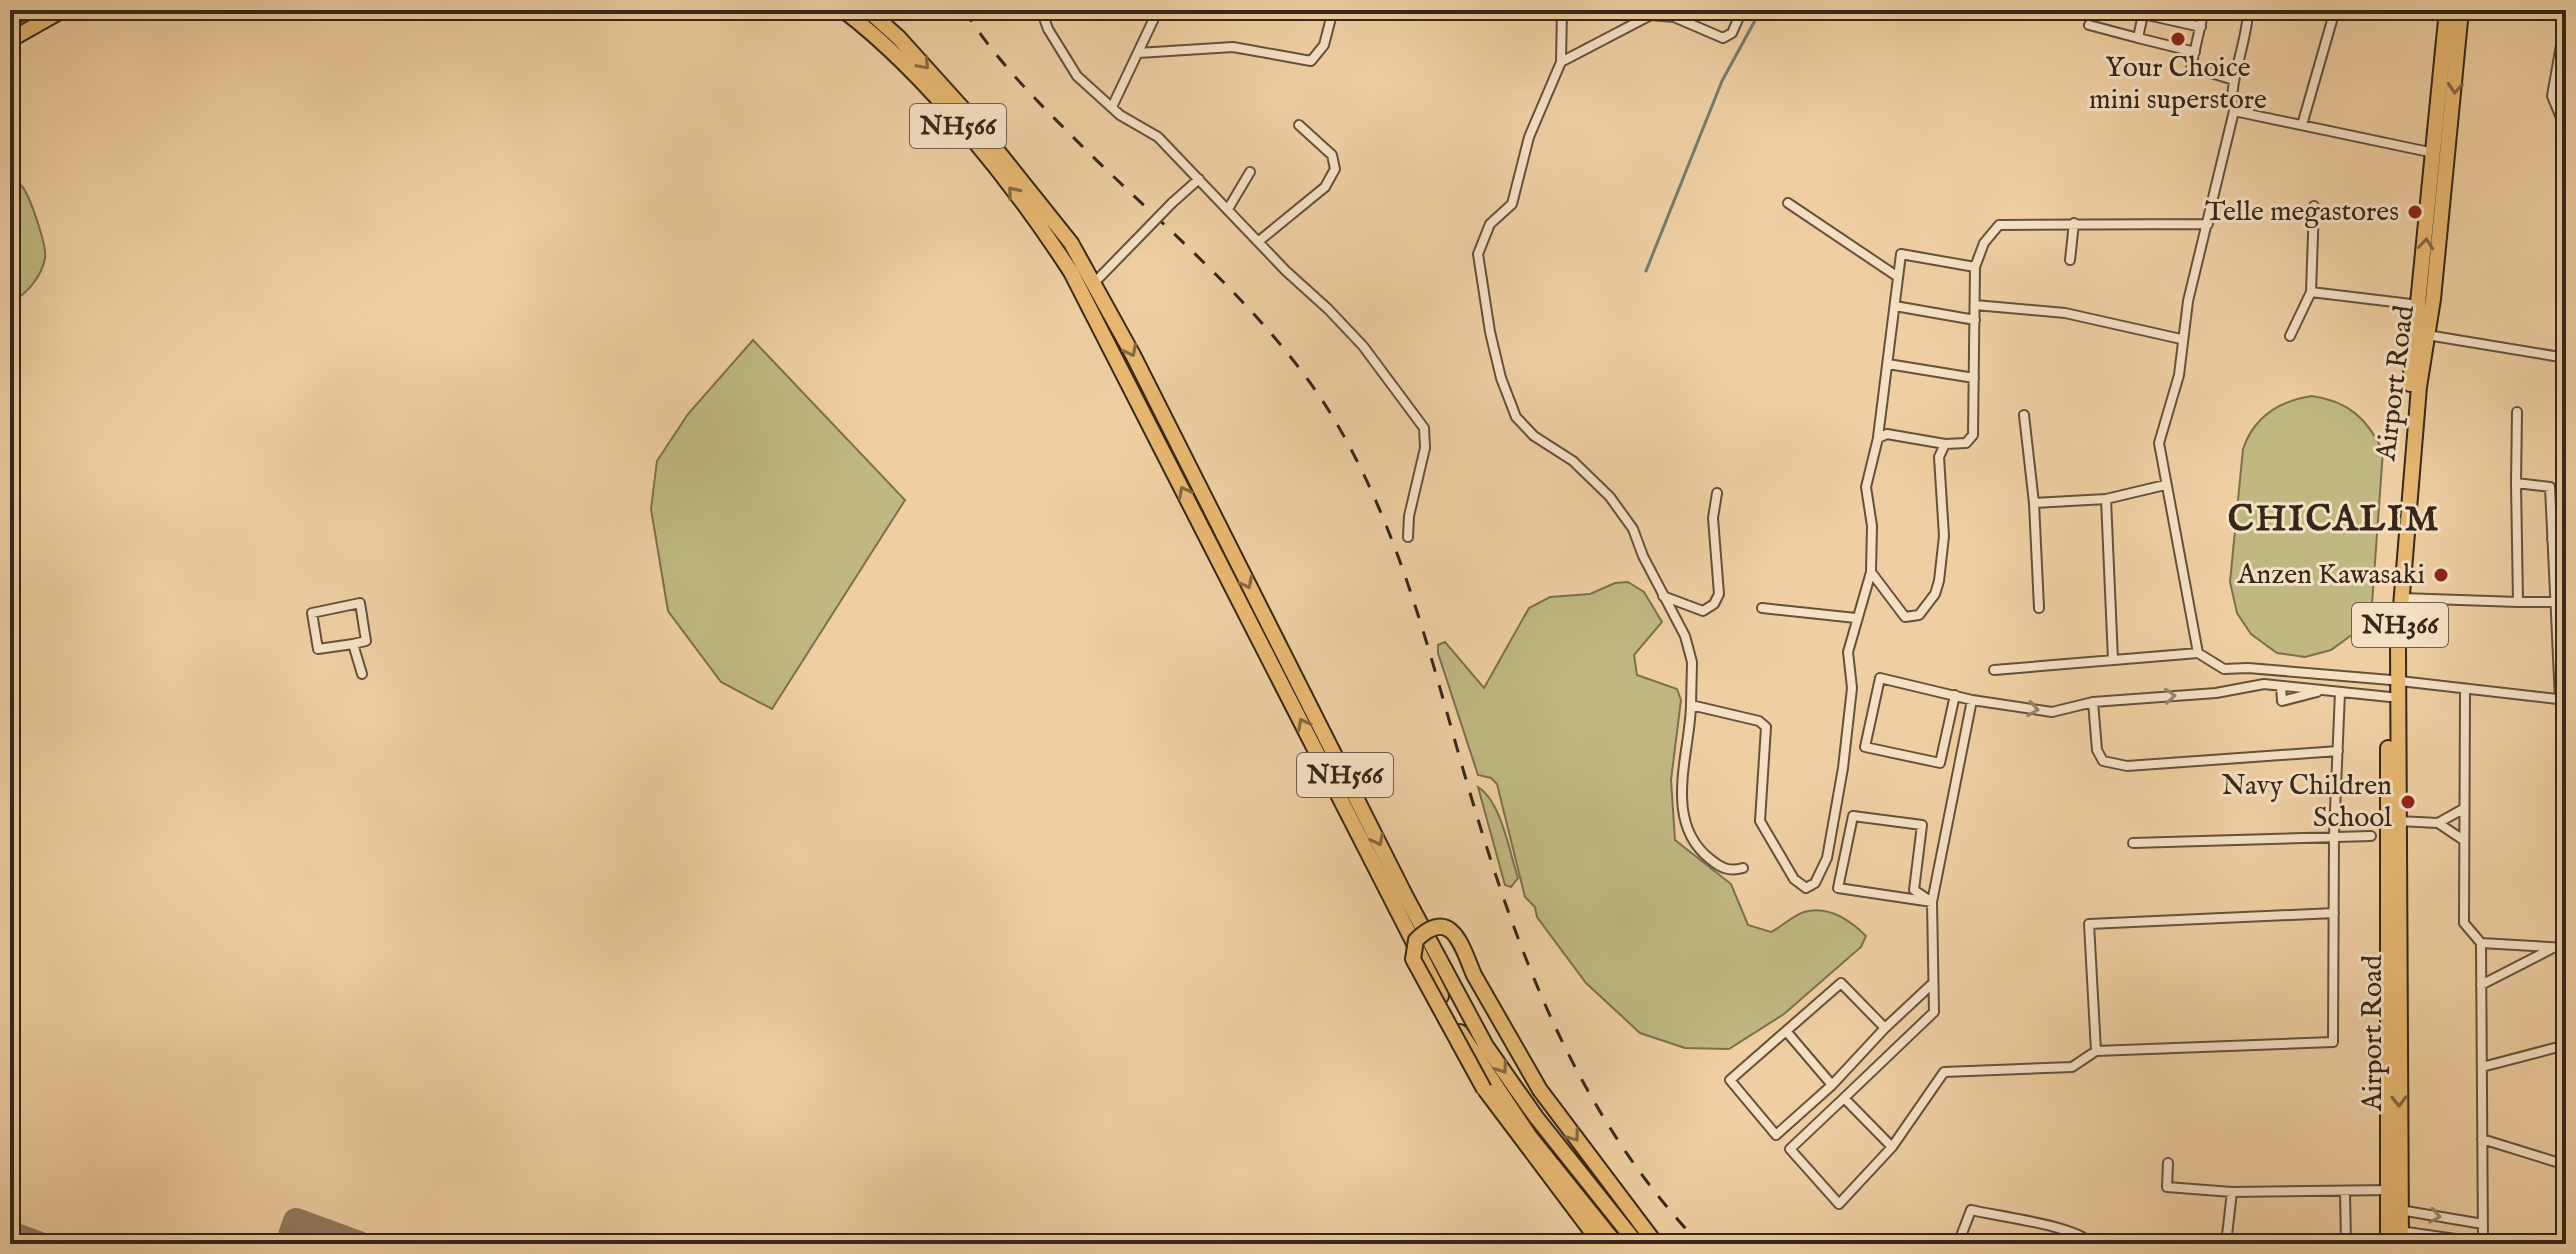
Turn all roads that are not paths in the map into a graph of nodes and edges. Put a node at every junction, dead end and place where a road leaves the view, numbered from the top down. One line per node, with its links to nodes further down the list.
1 (26, 10): 17 (highway)
2 (63, 10): 21 (highway)
3 (843, 10): 47 (highway, NH566, one-way to 3)
4 (868, 10): 45 (highway, NH566, one-way to 45)
5 (1041, 10): 26 (street)
6 (1158, 10): 23 (street)
7 (1333, 10): 23 (street)
8 (1562, 10): 24 (street)
9 (1742, 10): 24 (street)
10 (2204, 10): 19 (street)
11 (2248, 10): 25 (street)
12 (2335, 10): 29 (street)
13 (2447, 10): 31 (highway, Airport Road / NH366)
14 (2461, 10): 49 (highway, Airport Road / NH366, one-way to 49)
15 (2143, 12): 19 (street); 20 (street)
16 (2566, 17): 30 (street)
17 (10, 19)
18 (2089, 25): 20 (street)
19 (2201, 27): 22 (street)
20 (2138, 38): 22 (street)
21 (10, 40)
22 (2195, 52): 25 (street)
23 (1138, 53): 26 (street)
24 (1561, 62): 71 (street)
25 (2234, 80): 27 (street)
26 (1112, 107): 33 (street)
27 (2234, 111): 29 (street); 40 (street)
28 (1299, 125): 41 (street)
29 (2302, 125): 31 (street)
30 (2566, 130)
31 (2435, 153): 49 (highway, Airport Road / NH366, one-way to 31)
32 (1250, 172): 37 (street)
33 (1199, 179): 37 (street); 45 (street, bridge)
34 (2566, 181): 38 (street)
35 (1788, 203): 44 (street)
36 (2314, 206): 46 (street)
37 (1228, 209): 41 (street)
38 (2566, 217)
39 (2074, 223): 40 (street); 42 (street); 43 (street)
40 (2208, 224): 54 (street)
41 (1259, 241): 67 (street)
42 (2070, 260)
43 (1975, 267): 44 (street); 48 (street)
44 (1898, 277): 50 (street)
45 (1095, 281): 47 (street); 130 (highway, NH566, one-way to 130)
46 (2311, 292): 49 (street); 53 (street)
47 (1086, 301): 129 (highway, NH566, one-way to 47)
48 (1975, 305): 51 (street); 54 (street)
49 (2425, 305): 52 (highway, Airport Road / NH366); 83 (highway, Airport Road / NH366)
50 (1895, 306): 51 (street); 56 (street)
51 (1975, 320): 57 (street)
52 (2427, 335): 55 (street); 72 (highway, Airport Road / NH366)
53 (2290, 336)
54 (2181, 339): 63 (street)
55 (2566, 358)
56 (1888, 364): 57 (street); 60 (street)
57 (1974, 378): 61 (street)
58 (2517, 412): 62 (street)
59 (2024, 415): 66 (street)
60 (1878, 438): 61 (street); 70 (street)
61 (1945, 444): 70 (street)
62 (2516, 483): 69 (street); 73 (street)
63 (2165, 485): 65 (street); 79 (street)
64 (1717, 493): 71 (street)
65 (2106, 499): 66 (street); 80 (street)
66 (2034, 503): 76 (street)
67 (1408, 537)
68 (2566, 538): 69 (street)
69 (2552, 539): 74 (street)
70 (1871, 572): 77 (street)
71 (1662, 595): 93 (street)
72 (2402, 598): 73 (street); 83 (highway, Airport Road / NH366)
73 (2518, 602): 74 (street)
74 (2555, 602): 91 (street)
75 (1762, 608): 77 (street)
76 (2039, 608)
77 (1856, 618): 93 (street)
78 (353, 644): 78 (street); 82 (street)
79 (2198, 653): 80 (street); 83 (street)
80 (2113, 660): 81 (street)
81 (1994, 670)
82 (362, 674)
83 (2394, 681): 86 (street); 89 (highway, Airport Road / NH366); 96 (highway, Airport Road / NH366)
84 (2281, 686): 85 (street); 85 (street); 92 (street, one-way to 84)
85 (2322, 690): 87 (street)
86 (2465, 691): 91 (street); 95 (street)
87 (2340, 692): 89 (street); 94 (street)
88 (1955, 695): 88 (street); 90 (street)
89 (2390, 697): 121 (highway, Airport Road / NH366)
90 (1972, 700): 92 (street, one-way to 92); 103 (street)
91 (2563, 700)
92 (2093, 702): 94 (street)
93 (1691, 705): 102 (street)
94 (2338, 751): 98 (street)
95 (2463, 809): 97 (street); 100 (street)
96 (2397, 821): 97 (street); 121 (highway, Airport Road / NH366, one-way to 121)
97 (2438, 823): 100 (street)
98 (2334, 835): 99 (street); 101 (street); 104 (street)
99 (2371, 836)
100 (2462, 839): 105 (street)
101 (2133, 843)
102 (1743, 868)
103 (1932, 902): 103 (street); 108 (street)
104 (2334, 913): 113 (street); 113 (street)
105 (2481, 943): 106 (street); 109 (street)
106 (2554, 947): 107 (street); 109 (street)
107 (2566, 948)
108 (1931, 985): 110 (street); 116 (street)
109 (2481, 985): 114 (street)
110 (1885, 1028): 111 (street); 115 (street)
111 (1786, 1031): 115 (street); 115 (street)
112 (2566, 1045): 114 (street)
113 (2096, 1051): 118 (street)
114 (2482, 1067): 117 (street)
115 (1832, 1085)
116 (1844, 1098): 118 (street); 118 (street)
117 (2482, 1139): 120 (street); 125 (street)
118 (1892, 1147)
119 (2168, 1163): 123 (street)
120 (2566, 1165)
121 (2394, 1190): 122 (street); 124 (highway, Airport Road / NH366)
122 (2345, 1191): 123 (street); 135 (street)
123 (2232, 1192): 134 (street)
124 (2394, 1209): 125 (street, one-way to 125); 126 (highway, Airport Road / NH366)
125 (2483, 1224): 127 (street)
126 (2394, 1237): 127 (street)
127 (2483, 1243)
128 (1601, 1244): 131 (highway, one-way to 131, bridge)
129 (1616, 1244)
130 (1637, 1244)
131 (1656, 1244)
132 (1958, 1244): 133 (street)
133 (2091, 1244)
134 (2226, 1244)
135 (2346, 1244)

